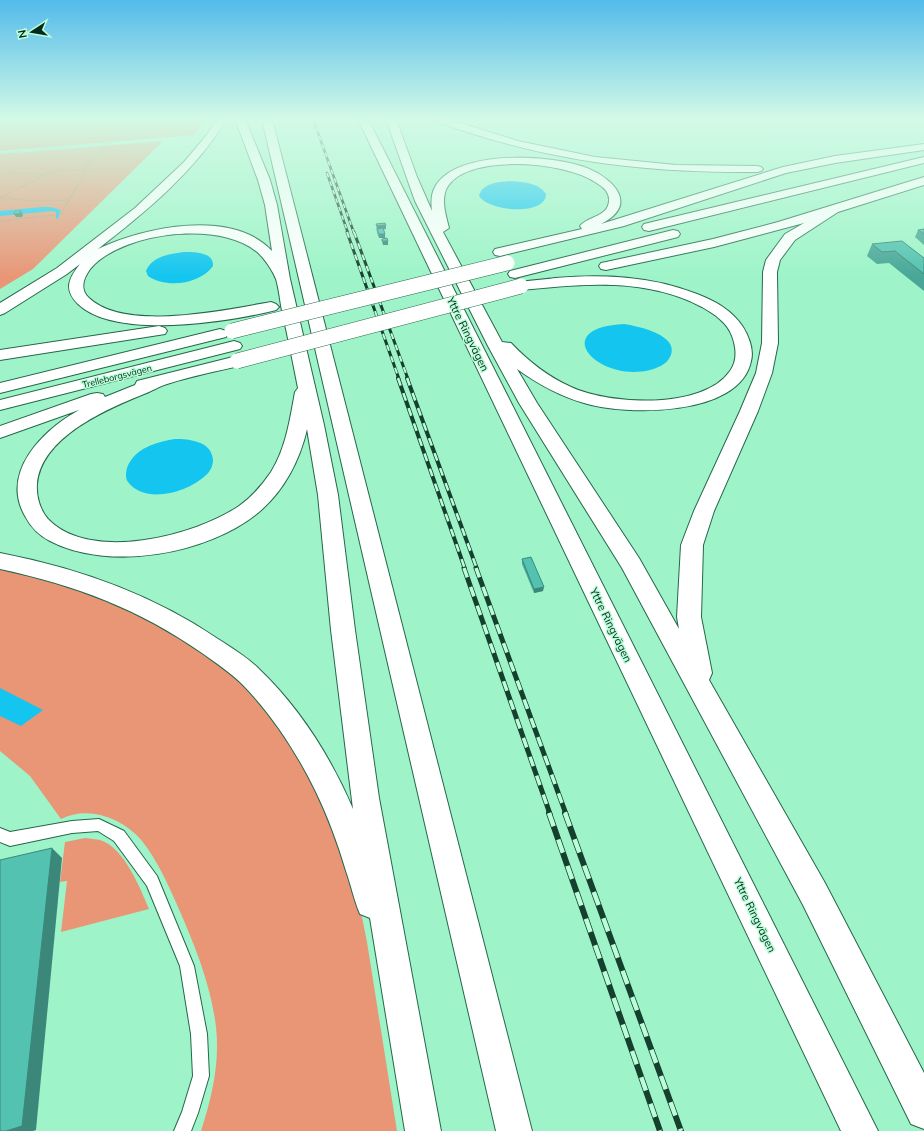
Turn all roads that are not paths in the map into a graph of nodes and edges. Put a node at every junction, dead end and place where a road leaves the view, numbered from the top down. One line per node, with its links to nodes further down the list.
1 (180, 172): 19 (highway)
2 (261, 172): 18 (highway)
3 (280, 172): 36 (highway)
4 (389, 172): 37 (highway, Yttre Ringvägen)
5 (409, 172): 15 (highway)
6 (461, 172): 15 (highway)
7 (587, 172): 16 (highway)
8 (779, 172): 16 (highway)
9 (879, 172): 17 (highway)
10 (917, 172): 13 (highway)
11 (924, 181): 12 (highway)
12 (833, 210): 17 (highway); 30 (highway)
13 (703, 227)
14 (688, 230): 17 (highway)
15 (445, 244): 20 (highway)
16 (529, 245): 17 (highway)
17 (511, 269): 20 (highway); 21 (highway); 22 (highway, bridge); 22 (highway, bridge); 22 (highway)
18 (283, 279): 22 (highway); 24 (highway)
19 (0, 310)
20 (479, 311): 30 (highway)
21 (280, 334)
22 (236, 335): 23 (highway); 25 (highway); 26 (highway, Trelleborgsvägen); 27 (highway, Trelleborgsvägen)
23 (0, 355)
24 (306, 381): 25 (highway); 32 (highway)
25 (158, 382): 28 (highway)
26 (0, 388)
27 (0, 406)
28 (0, 432)
29 (0, 561): 32 (highway)
30 (729, 740): 33 (highway)
31 (0, 835): 34 (lane)
32 (406, 1029): 35 (highway)
33 (924, 1111)
34 (182, 1131)
35 (423, 1131)
36 (514, 1131)
37 (860, 1131)

